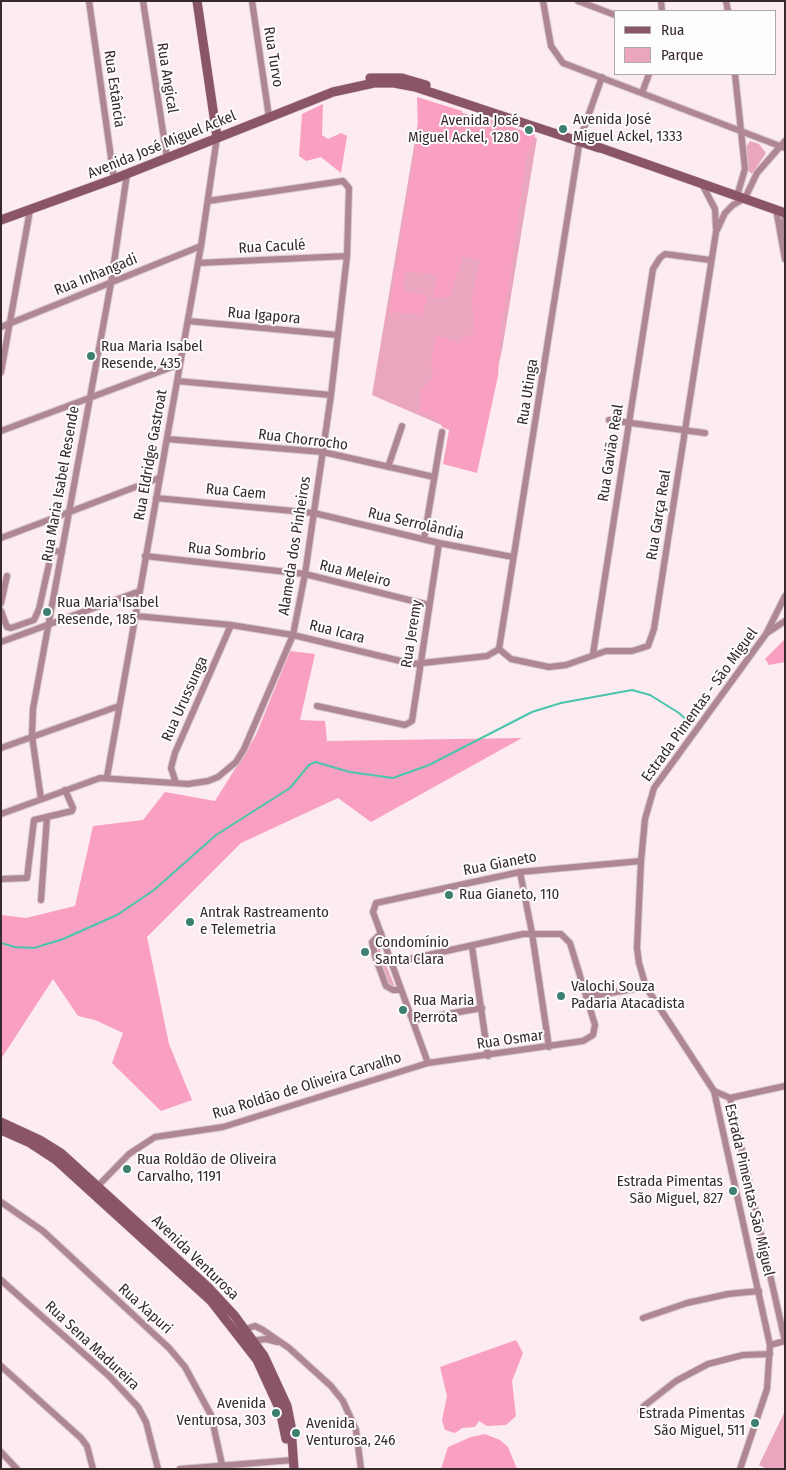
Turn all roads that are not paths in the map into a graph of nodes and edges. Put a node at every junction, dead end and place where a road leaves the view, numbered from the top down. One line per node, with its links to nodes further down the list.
1 (89, 1): 21 (street, Rua Estância)
2 (143, 1): 17 (street, Rua Angical)
3 (197, 1): 14 (street)
4 (252, 1): 12 (street, Rua Turvo)
5 (543, 1): 10 (street)
6 (578, 1): 7 (street)
7 (614, 15)
8 (650, 75): 11 (street)
9 (734, 75): 13 (street)
10 (602, 78): 11 (street); 15 (street, Rua Utinga)
11 (642, 93): 13 (street)
12 (269, 117): 14 (street, Avenida José Miguel Ackel); 15 (street, Avenida José Miguel Ackel)
13 (741, 130): 16 (street); 19 (street)
14 (217, 137): 17 (street, Avenida José Miguel Ackel); 24 (street, Rua Eldridge Gastroat)
15 (580, 141): 22 (street, Avenida José Miguel Ackel); 67 (street, Rua Utinga)
16 (783, 145): 20 (street)
17 (167, 158): 18 (street, Avenida José Miguel Ackel)
18 (127, 174): 21 (street, Avenida José Miguel Ackel); 37 (street, Rua Maria Isabel Resende)
19 (744, 174): 20 (street); 23 (street)
20 (754, 177): 23 (street)
21 (114, 179): 26 (street, Avenida José Miguel Ackel)
22 (701, 182): 23 (street, Avenida José Miguel Ackel); 30 (street)
23 (741, 197): 25 (street, Avenida José Miguel Ackel); 30 (street)
24 (208, 201): 32 (street, Rua Eldridge Gastroat); 33 (street, Alameda dos Pinheiros)
25 (776, 209): 27 (street, Avenida José Miguel Ackel); 31 (street)
26 (30, 210): 29 (street, Avenida José Miguel Ackel); 39 (street)
27 (785, 213)
28 (785, 217): 31 (street)
29 (1, 220)
30 (716, 232): 35 (street, Rua Garça Real)
31 (781, 238): 34 (street)
32 (201, 246): 36 (street, Rua Eldridge Gastroat); 37 (street, Rua Inhangadi)
33 (347, 256): 36 (street, Rua Caculé); 41 (street, Alameda dos Pinheiros)
34 (785, 259)
35 (710, 260): 48 (street, Rua Gavião Real); 50 (street, Rua Garça Real)
36 (198, 263): 38 (street, Rua Eldridge Gastroat)
37 (110, 283): 39 (street, Rua Inhangadi); 46 (street, Rua Maria Isabel Resende)
38 (188, 321): 41 (street, Rua Igapora); 42 (street, Rua Eldridge Gastroat)
39 (10, 323): 40 (street, Rua Inhangadi); 43 (street)
40 (1, 327)
41 (338, 335): 45 (street, Alameda dos Pinheiros)
42 (180, 364): 44 (street, Rua Eldridge Gastroat); 46 (street)
43 (1, 372)
44 (177, 381): 45 (street); 54 (street, Rua Eldridge Gastroat)
45 (331, 395): 55 (street, Alameda dos Pinheiros)
46 (89, 399): 51 (street); 60 (street, Rua Maria Isabel Resende)
47 (609, 420): 48 (street)
48 (628, 422): 50 (street); 83 (street, Rua Gavião Real)
49 (402, 426): 56 (street)
50 (684, 431): 53 (street); 83 (street, Rua Garça Real)
51 (1, 432)
52 (442, 432): 57 (street)
53 (705, 433)
54 (166, 439): 55 (street, Rua Chorrocho); 58 (street, Rua Eldridge Gastroat)
55 (323, 452): 56 (street, Rua Chorrocho); 61 (street, Alameda dos Pinheiros)
56 (388, 467): 57 (street, Rua Chorrocho)
57 (434, 477): 63 (street)
58 (159, 478): 59 (street, Rua Eldridge Gastroat); 60 (street)
59 (156, 498): 61 (street, Rua Caem); 66 (street, Rua Eldridge Gastroat)
60 (68, 512): 62 (street); 65 (street, Rua Maria Isabel Resende)
61 (314, 513): 63 (street, Rua Serrolândia); 68 (street, Alameda dos Pinheiros)
62 (1, 538)
63 (424, 539): 64 (street, Rua Serrolândia)
64 (439, 542): 67 (street, Rua Serrolândia); 73 (street, Rua Jeremy)
65 (62, 552): 74 (street); 77 (street, Rua Maria Isabel Resende)
66 (145, 556): 68 (street, Rua Sombrio); 70 (street, Rua Eldridge Gastroat)
67 (513, 557): 82 (street, Rua Utinga)
68 (305, 574): 73 (street, Rua Meleiro); 79 (street, Alameda dos Pinheiros)
69 (8, 576): 72 (street)
70 (140, 591): 75 (street, Rua Eldridge Gastroat); 77 (street)
71 (785, 596): 80 (street, Estrada Pimentas - São Miguel)
72 (1, 603)
73 (429, 605): 84 (street, Rua Jeremy)
74 (1, 612)
75 (136, 616): 78 (street, Rua Icara); 85 (street, Rua Eldridge Gastroat)
76 (785, 621): 80 (street)
77 (50, 623): 81 (street); 87 (street, Rua Maria Isabel Resende)
78 (231, 625): 79 (street, Rua Icara); 90 (street, Rua Urussunga)
79 (294, 634): 84 (street, Rua Icara); 90 (street, Alameda dos Pinheiros)
80 (766, 634): 95 (street, Estrada Pimentas - São Miguel)
81 (1, 642)
82 (499, 650): 83 (street, Rua Garça Real); 84 (street, Rua Icara)
83 (594, 654)
84 (420, 664): 86 (street, Rua Jeremy)
85 (120, 706): 87 (street); 89 (street, Rua Eldridge Gastroat)
86 (317, 706)
87 (32, 736): 88 (street); 92 (street, Rua Maria Isabel Resende)
88 (1, 748)
89 (107, 777): 90 (street, Alameda dos Pinheiros); 91 (street, Alameda dos Pinheiros)
90 (176, 783)
91 (65, 790): 92 (street, Alameda dos Pinheiros); 94 (street)
92 (41, 799): 93 (street, Alameda dos Pinheiros)
93 (1, 814)
94 (47, 817): 97 (street); 98 (street)
95 (641, 861): 96 (street, Rua Gianeto); 103 (street, Estrada Pimentas São Miguel)
96 (520, 872): 99 (street, Rua Gianeto); 100 (street)
97 (1, 878)
98 (41, 900)
99 (381, 933): 102 (street); 104 (street)
100 (532, 933): 101 (street); 105 (street); 108 (street)
101 (472, 947): 102 (street); 106 (street)
102 (392, 963): 104 (street)
103 (646, 987): 105 (street); 112 (street, Estrada Pimentas São Miguel)
104 (401, 990): 107 (street)
105 (586, 997): 108 (street, Rua Osmar)
106 (482, 1008): 107 (street); 109 (street)
107 (413, 1020): 110 (street)
108 (549, 1047): 109 (street, Rua Osmar)
109 (488, 1056): 110 (street, Rua Osmar)
110 (428, 1063): 116 (street, Rua Roldão de Oliveira Carvalho)
111 (785, 1086): 113 (street)
112 (714, 1090): 113 (street, Estrada Pimentas São Miguel); 119 (street, Estrada Pimentas São Miguel)
113 (730, 1098): 123 (street, Estrada Pimentas São Miguel)
114 (1, 1122): 116 (street, Avenida Venturosa)
115 (1, 1130): 116 (street, Avenida Venturosa)
116 (96, 1188): 121 (street, Avenida Venturosa)
117 (1, 1202): 131 (street, Rua Xapuri)
118 (1, 1280): 134 (street, Rua Sena Madureira)
119 (759, 1291): 120 (street); 125 (street, Estrada Pimentas São Miguel)
120 (643, 1318)
121 (241, 1331): 122 (street, Avenida Venturosa); 124 (street)
122 (249, 1341): 124 (street); 130 (street, Avenida Venturosa)
123 (785, 1342): 125 (street)
124 (283, 1343): 136 (street)
125 (770, 1345): 126 (street, Estrada Pimentas São Miguel)
126 (770, 1354): 128 (street); 137 (street, Estrada Pimentas São Miguel)
127 (1, 1366): 133 (street)
128 (641, 1411)
129 (1, 1452): 132 (street)
130 (291, 1464): 131 (street)
131 (222, 1467): 135 (street)
132 (18, 1469)
133 (92, 1469)
134 (158, 1469)
135 (180, 1469)
136 (361, 1469)
137 (740, 1469)

